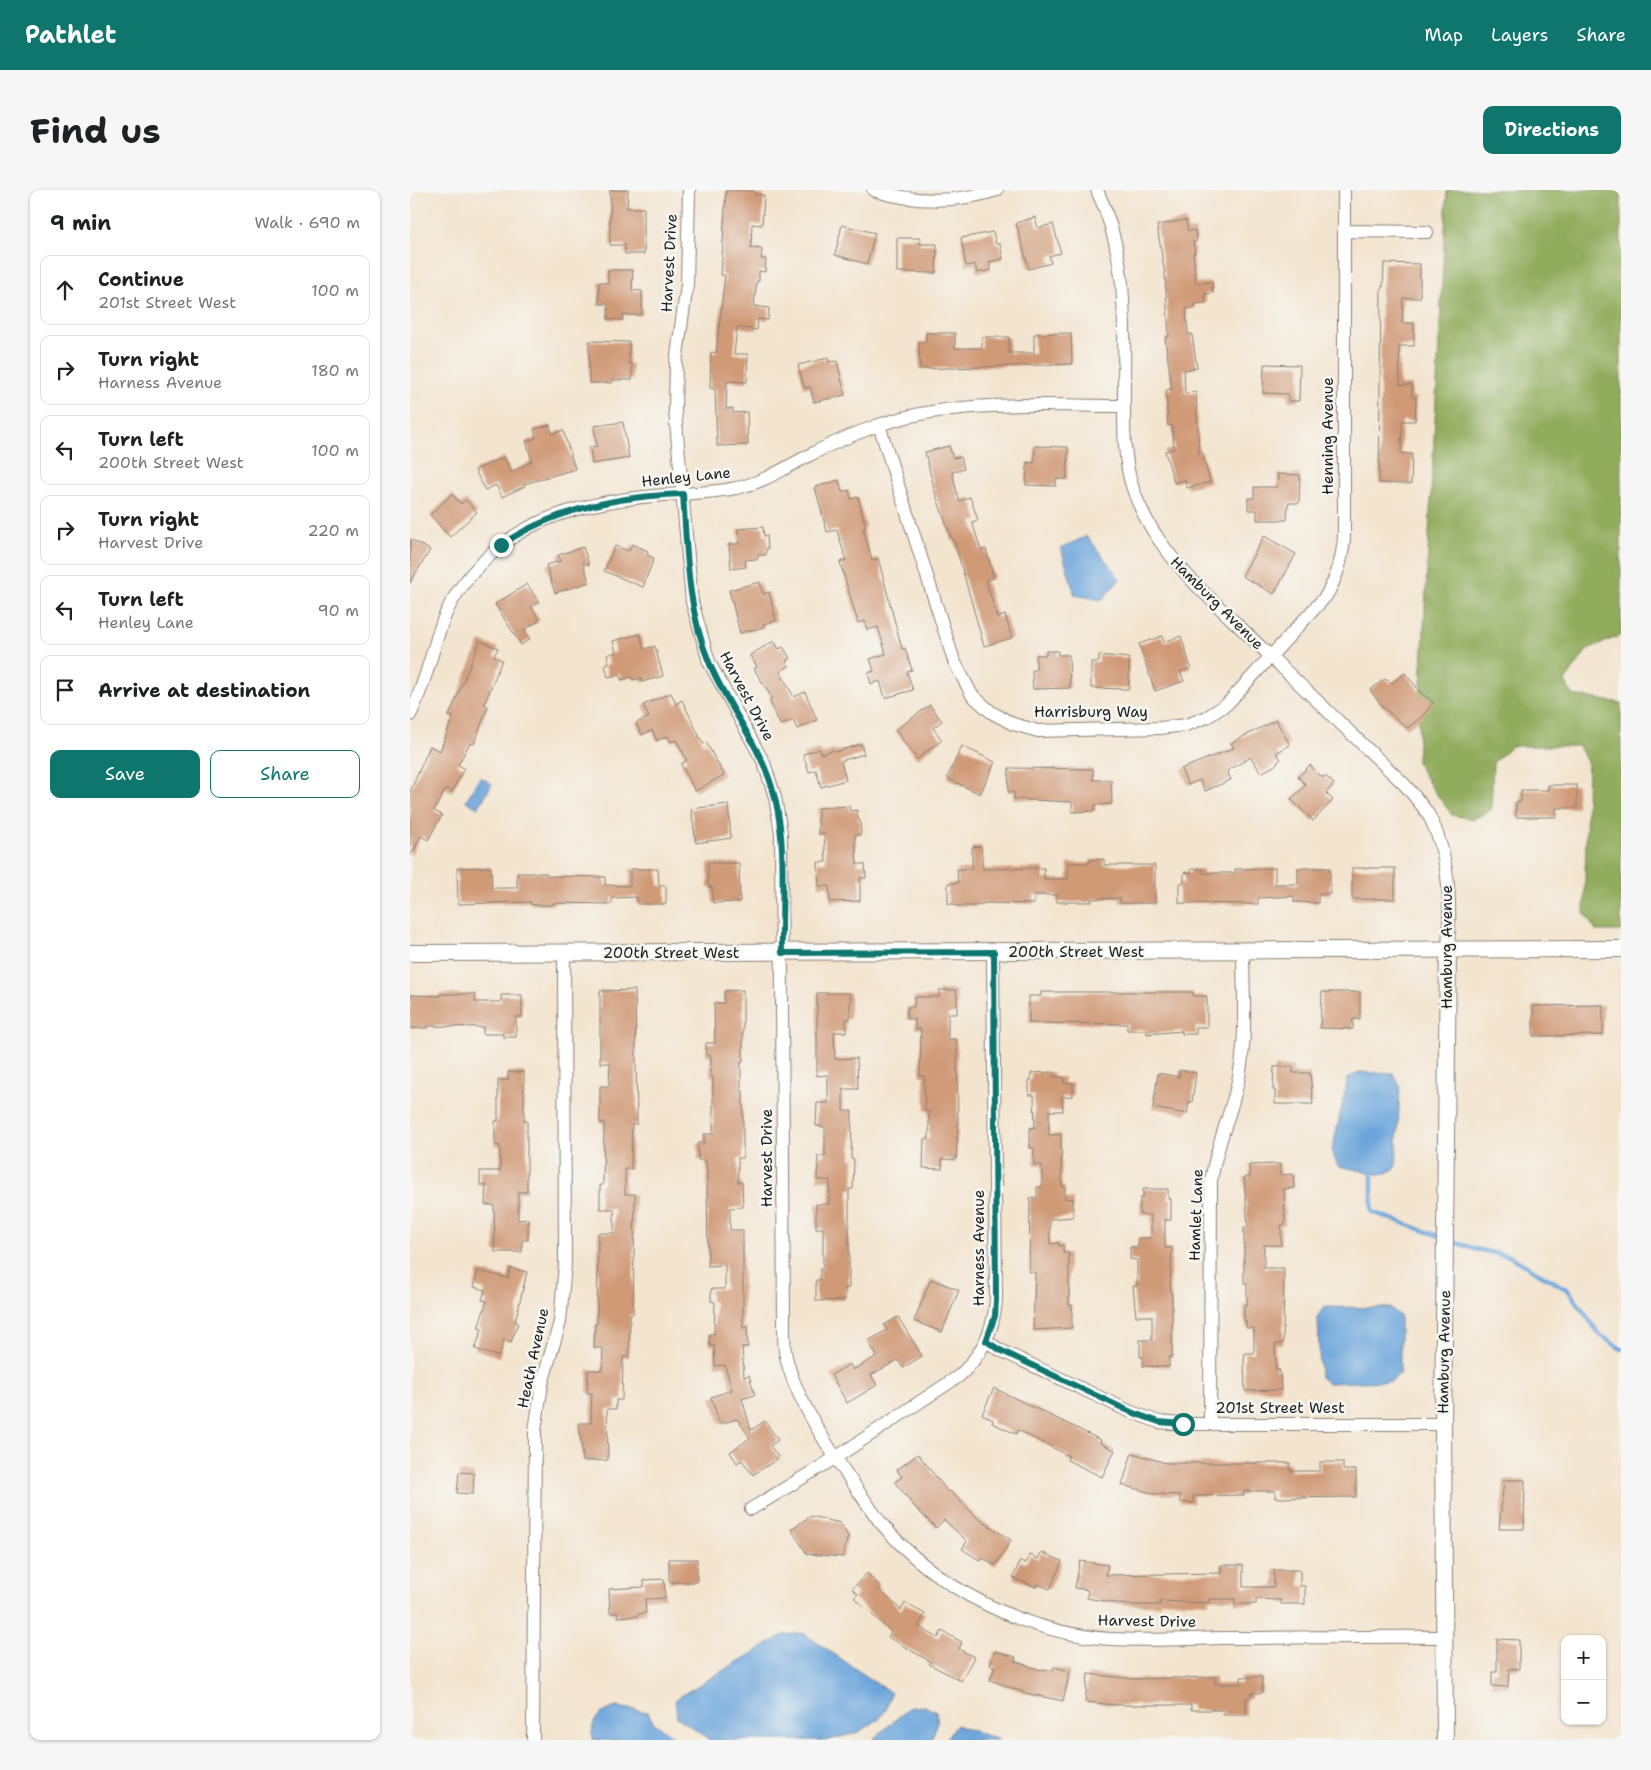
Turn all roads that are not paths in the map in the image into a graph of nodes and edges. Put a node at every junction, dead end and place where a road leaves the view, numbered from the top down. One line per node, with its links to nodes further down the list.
1 (688, 190): 10 (street, Harvest Drive)
2 (873, 190): 3 (street)
3 (997, 190)
4 (1096, 190): 8 (street, Hamburg Avenue)
5 (1344, 190): 6 (street, Henning Avenue)
6 (1344, 231): 7 (street); 11 (street, Henning Avenue)
7 (1427, 232)
8 (1124, 406): 9 (street, Henley Lane); 11 (street, Hamburg Avenue)
9 (879, 425): 10 (street, Henley Lane); 11 (street, Harrisburg Way)
10 (683, 494): 12 (street, Henley Lane); 18 (street, Harvest Drive)
11 (1269, 656): 13 (street, Hamburg Avenue)
12 (410, 715)
13 (1448, 949): 14 (street, 200th Street West); 15 (street, 200th Street West); 22 (street, Hamburg Avenue)
14 (1621, 949)
15 (1243, 951): 17 (street, 200th Street West); 21 (street, Hamlet Lane)
16 (564, 952): 18 (street, 200th Street West); 19 (street, 200th Street West); 26 (street, Heath Avenue)
17 (994, 952): 18 (street, 200th Street West); 20 (street, Harness Avenue)
18 (782, 953): 23 (street, Harvest Drive)
19 (410, 954)
20 (986, 1341): 21 (street, 201st Street West); 23 (street, Harness Avenue)
21 (1210, 1424): 22 (street, 201st Street West)
22 (1443, 1424): 25 (street, Hamburg Avenue)
23 (835, 1458): 24 (street, Harness Avenue); 25 (street, Harvest Drive)
24 (751, 1509)
25 (1445, 1637): 27 (street, Hamburg Avenue)
26 (533, 1740)
27 (1445, 1740)

